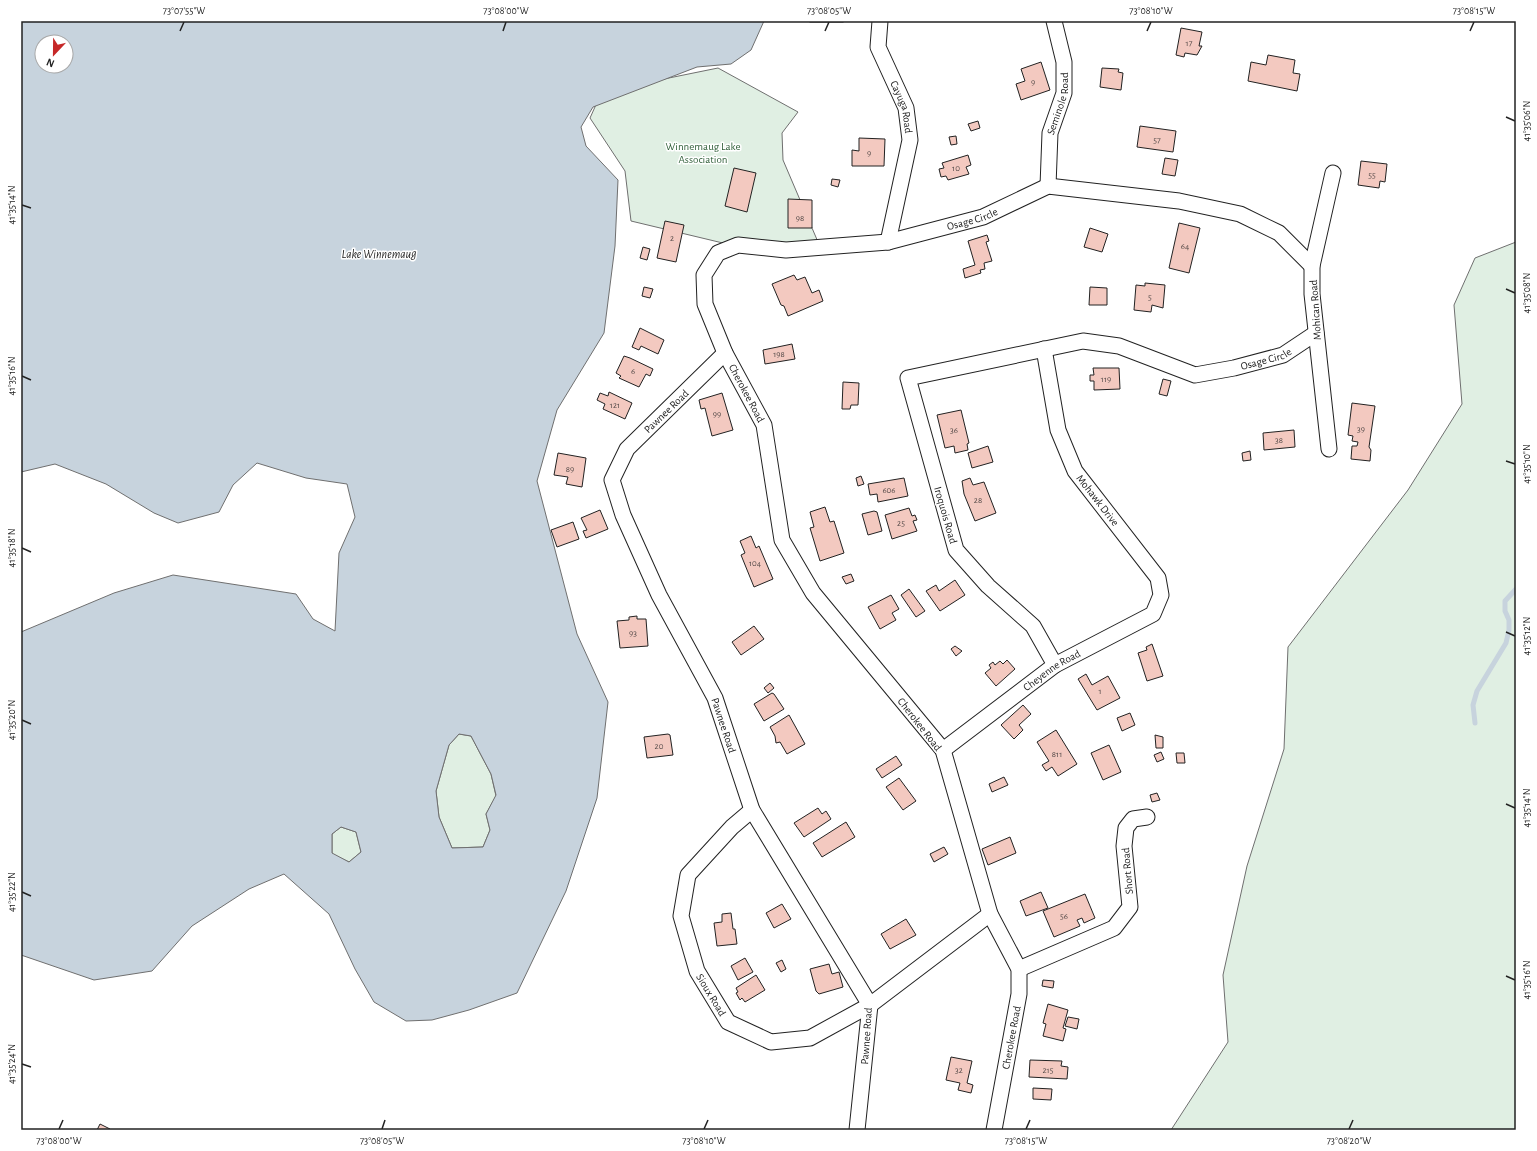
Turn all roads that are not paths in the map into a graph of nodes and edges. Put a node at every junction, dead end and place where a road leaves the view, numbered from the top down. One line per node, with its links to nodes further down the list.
1 (880, 21): 5 (street, Cayuga Road)
2 (1054, 21): 4 (street, Seminole Road)
3 (1333, 173): 6 (street, Mohican Road)
4 (1048, 186): 5 (street, Osage Circle); 6 (street)
5 (888, 242): 9 (street, Osage Circle)
6 (1312, 266): 7 (street, Mohican Road)
7 (1316, 333): 8 (street, Osage Circle); 11 (street, Mohican Road)
8 (1044, 349): 10 (street, Osage Circle); 12 (street, Mohawk Drive)
9 (725, 353): 14 (street, Cherokee Road); 15 (street, Pawnee Road)
10 (908, 378): 13 (street, Iroquois Road)
11 (1329, 449)
12 (1161, 595): 13 (street, Cheyenne Road)
13 (1055, 665): 14 (street, Cheyenne Road)
14 (943, 750): 17 (street, Cherokee Road)
15 (752, 810): 19 (street, Pawnee Road); 19 (street, Sioux Road)
16 (1147, 817): 18 (street, Short Road)
17 (990, 914): 18 (street, Cherokee Road); 19 (street, Sioux Road)
18 (1019, 969): 21 (street, Cherokee Road)
19 (870, 1005): 20 (street, Pawnee Road)
20 (857, 1130)
21 (994, 1130)

